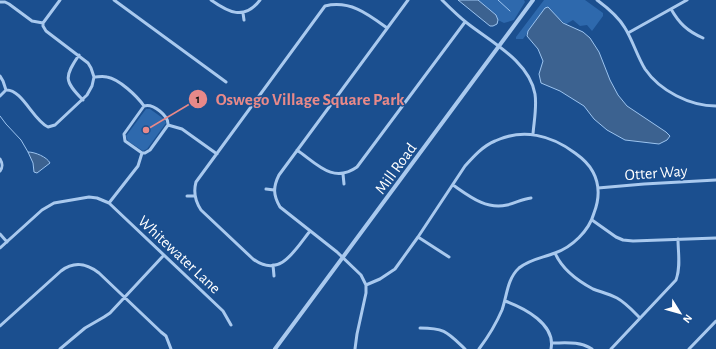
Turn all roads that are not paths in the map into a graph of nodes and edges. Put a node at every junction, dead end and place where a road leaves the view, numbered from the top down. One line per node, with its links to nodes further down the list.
1 (60, 0): 15 (street)
2 (114, 0): 23 (street)
3 (211, 0): 12 (street)
4 (260, 0): 12 (street)
5 (408, 0): 16 (street)
6 (442, 0): 14 (street)
7 (533, 0): 19 (street, Mill Road)
8 (597, 0): 17 (street)
9 (687, 0): 11 (street)
10 (0, 2): 15 (street)
11 (671, 9): 17 (street); 18 (street)
12 (242, 12): 13 (street)
13 (244, 20)
14 (465, 22): 19 (street); 36 (street)
15 (43, 23): 20 (street)
16 (387, 28): 31 (street); 33 (street)
17 (628, 33): 28 (street)
18 (703, 38)
19 (499, 47): 30 (street); 58 (street, Mill Road)
20 (79, 55): 22 (street); 26 (street)
21 (0, 76): 24 (street)
22 (94, 77): 26 (street); 27 (street)
23 (226, 82)
24 (6, 90): 25 (street); 26 (street)
25 (0, 96)
26 (82, 100)
27 (144, 106): 29 (street); 32 (street)
28 (716, 106)
29 (168, 125): 32 (street); 33 (street)
30 (533, 134): 39 (street); 40 (street)
31 (297, 150): 36 (street); 42 (street)
32 (142, 153): 46 (street)
33 (216, 154): 44 (street)
34 (0, 159): 35 (street)
35 (0, 171)
36 (342, 174): 38 (street)
37 (716, 180): 40 (street, Otter Way)
38 (344, 184)
39 (453, 185): 45 (street); 50 (street)
40 (598, 188): 47 (street)
41 (266, 190): 42 (street)
42 (274, 190): 48 (street)
43 (187, 196): 44 (street)
44 (195, 196): 59 (street)
45 (531, 198)
46 (109, 203): 53 (street); 56 (street, Whitewater Lane)
47 (592, 220): 52 (street); 55 (street)
48 (310, 231): 58 (street); 59 (street)
49 (0, 234): 53 (street)
50 (418, 237): 57 (street); 61 (street)
51 (716, 238): 52 (street)
52 (678, 239): 64 (street)
53 (7, 242): 54 (street)
54 (0, 248)
55 (555, 253): 63 (street); 64 (street)
56 (164, 255): 62 (street); 66 (street, Whitewater Lane)
57 (449, 257)
58 (344, 258): 61 (street); 72 (street, Mill Road)
59 (273, 266): 60 (street)
60 (274, 276)
61 (366, 285): 73 (street)
62 (125, 297): 67 (street); 70 (street); 71 (street)
63 (505, 301): 69 (street); 75 (street)
64 (640, 318): 78 (street)
65 (716, 321): 79 (street)
66 (231, 325)
67 (0, 326)
68 (420, 328): 74 (street)
69 (552, 343): 76 (street); 77 (street)
70 (60, 349)
71 (171, 349)
72 (275, 349)
73 (355, 349)
74 (465, 349)
75 (479, 349)
76 (551, 349)
77 (592, 349)
78 (611, 349)
79 (689, 349)

